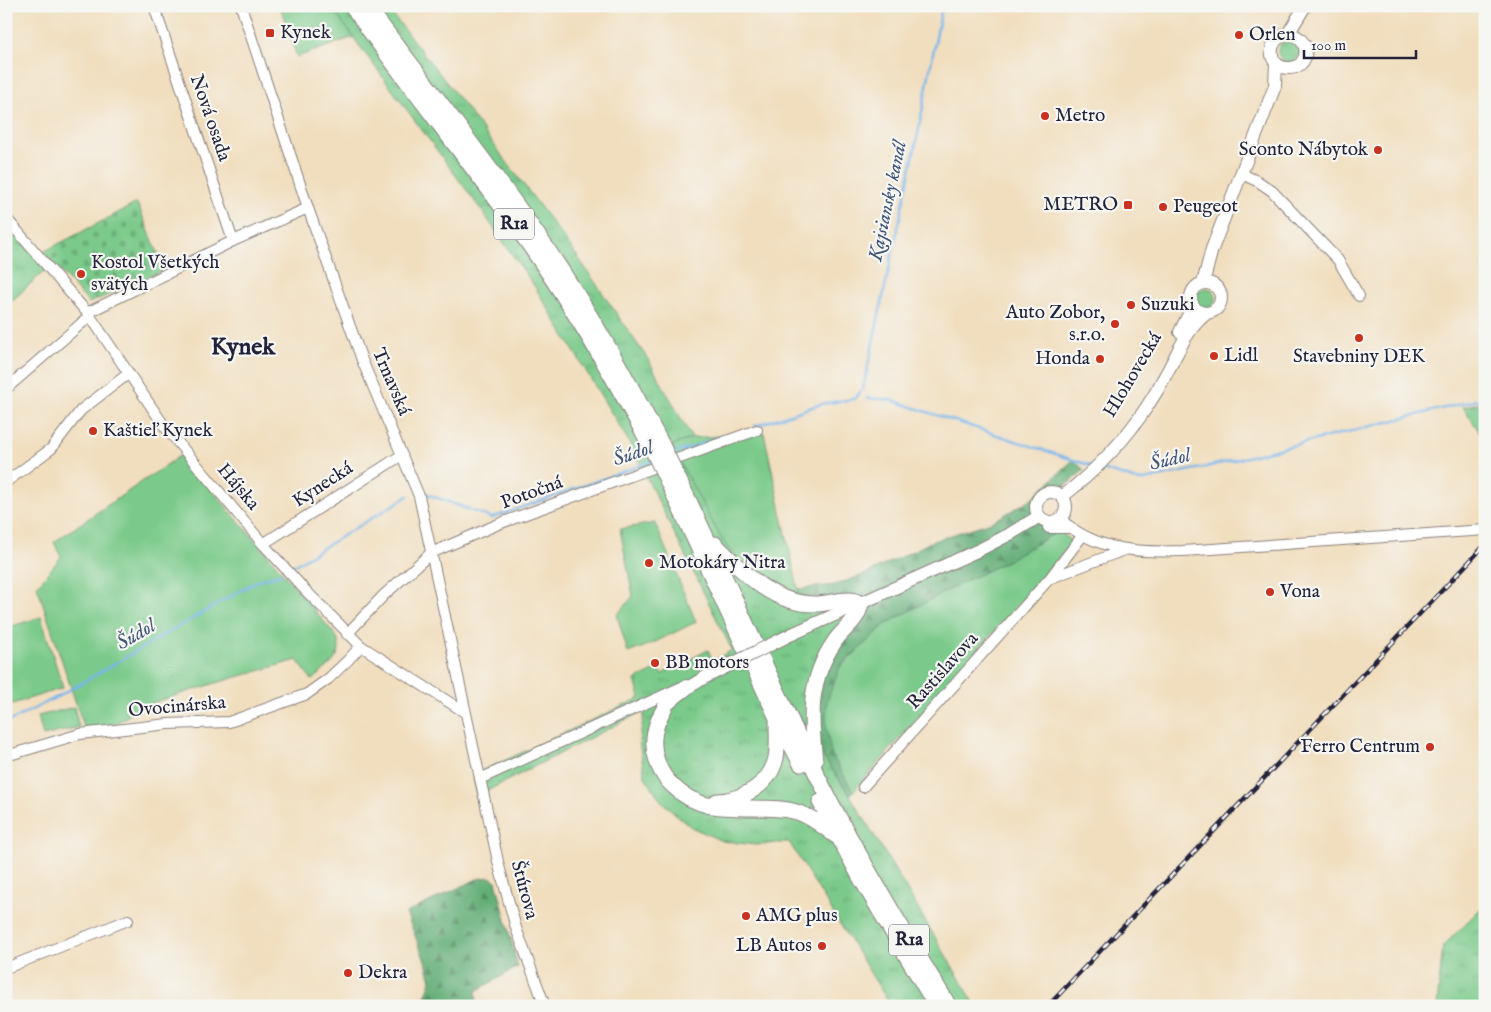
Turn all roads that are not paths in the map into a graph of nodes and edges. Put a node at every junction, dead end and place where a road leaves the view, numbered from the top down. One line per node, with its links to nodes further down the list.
1 (154, 6): 14 (street, Nová osada)
2 (241, 6): 12 (street, Trnavská)
3 (352, 6): 23 (highway, R1a)
4 (367, 6): 23 (highway, R1a)
5 (1305, 7): 6 (main road); 7 (main road)
6 (1288, 34): 7 (main road); 8 (main road)
7 (1302, 41): 9 (main road)
8 (1276, 63): 9 (main road); 10 (main road)
9 (1289, 68): 10 (main road)
10 (1275, 86): 11 (main road)
11 (1242, 174): 15 (main road); 16 (street)
12 (308, 208): 14 (street); 24 (street, Trnavská)
13 (6, 218): 19 (street, Hájska)
14 (233, 242): 19 (street)
15 (1208, 284): 17 (main road); 18 (main road)
16 (1359, 296)
17 (1194, 306): 18 (main road); 25 (main road, Hlohovecká)
18 (1207, 313): 25 (main road, Hlohovecká)
19 (88, 315): 20 (street, Hájska); 21 (street)
20 (128, 374): 27 (street); 35 (street, Hájska)
21 (7, 388)
22 (757, 430): 37 (street, Potočná)
23 (656, 446): 26 (highway, R1a, bridge)
24 (402, 455): 35 (street, Kynecká); 37 (street, Trnavská)
25 (1101, 462): 28 (main road)
26 (672, 478): 34 (highway, R1a); 44 (highway, R1a)
27 (6, 482)
28 (1062, 498): 29 (main road); 30 (main road)
29 (1038, 517): 30 (main road); 31 (main road)
30 (1065, 523): 31 (main road); 33 (street)
31 (1024, 526): 39 (main road)
32 (1485, 530): 36 (street)
33 (1083, 535): 36 (street); 38 (street, Rastislavova)
34 (707, 536): 39 (highway); 46 (highway, R1a)
35 (264, 544): 40 (street, Hájska)
36 (1124, 550): 38 (street, Rastislavova)
37 (431, 553): 40 (street, Potočná); 43 (street, Trnavská)
38 (1050, 578): 48 (street, Rastislavova)
39 (861, 604): 42 (main road, bridge); 46 (highway)
40 (347, 634): 41 (street, Hájska)
41 (360, 646): 43 (street, Hájska); 45 (street, Ovocinárska)
42 (659, 703): 44 (highway); 47 (street); 49 (highway)
43 (466, 713): 47 (street, Trnavská)
44 (777, 718): 49 (highway, R1a)
45 (6, 756)
46 (817, 775): 54 (highway, R1a)
47 (480, 779): 52 (street, Štúrova)
48 (863, 787)
49 (839, 838): 53 (highway, R1a)
50 (128, 920): 51 (street)
51 (6, 968)
52 (545, 1006)
53 (936, 1006)
54 (949, 1006)

